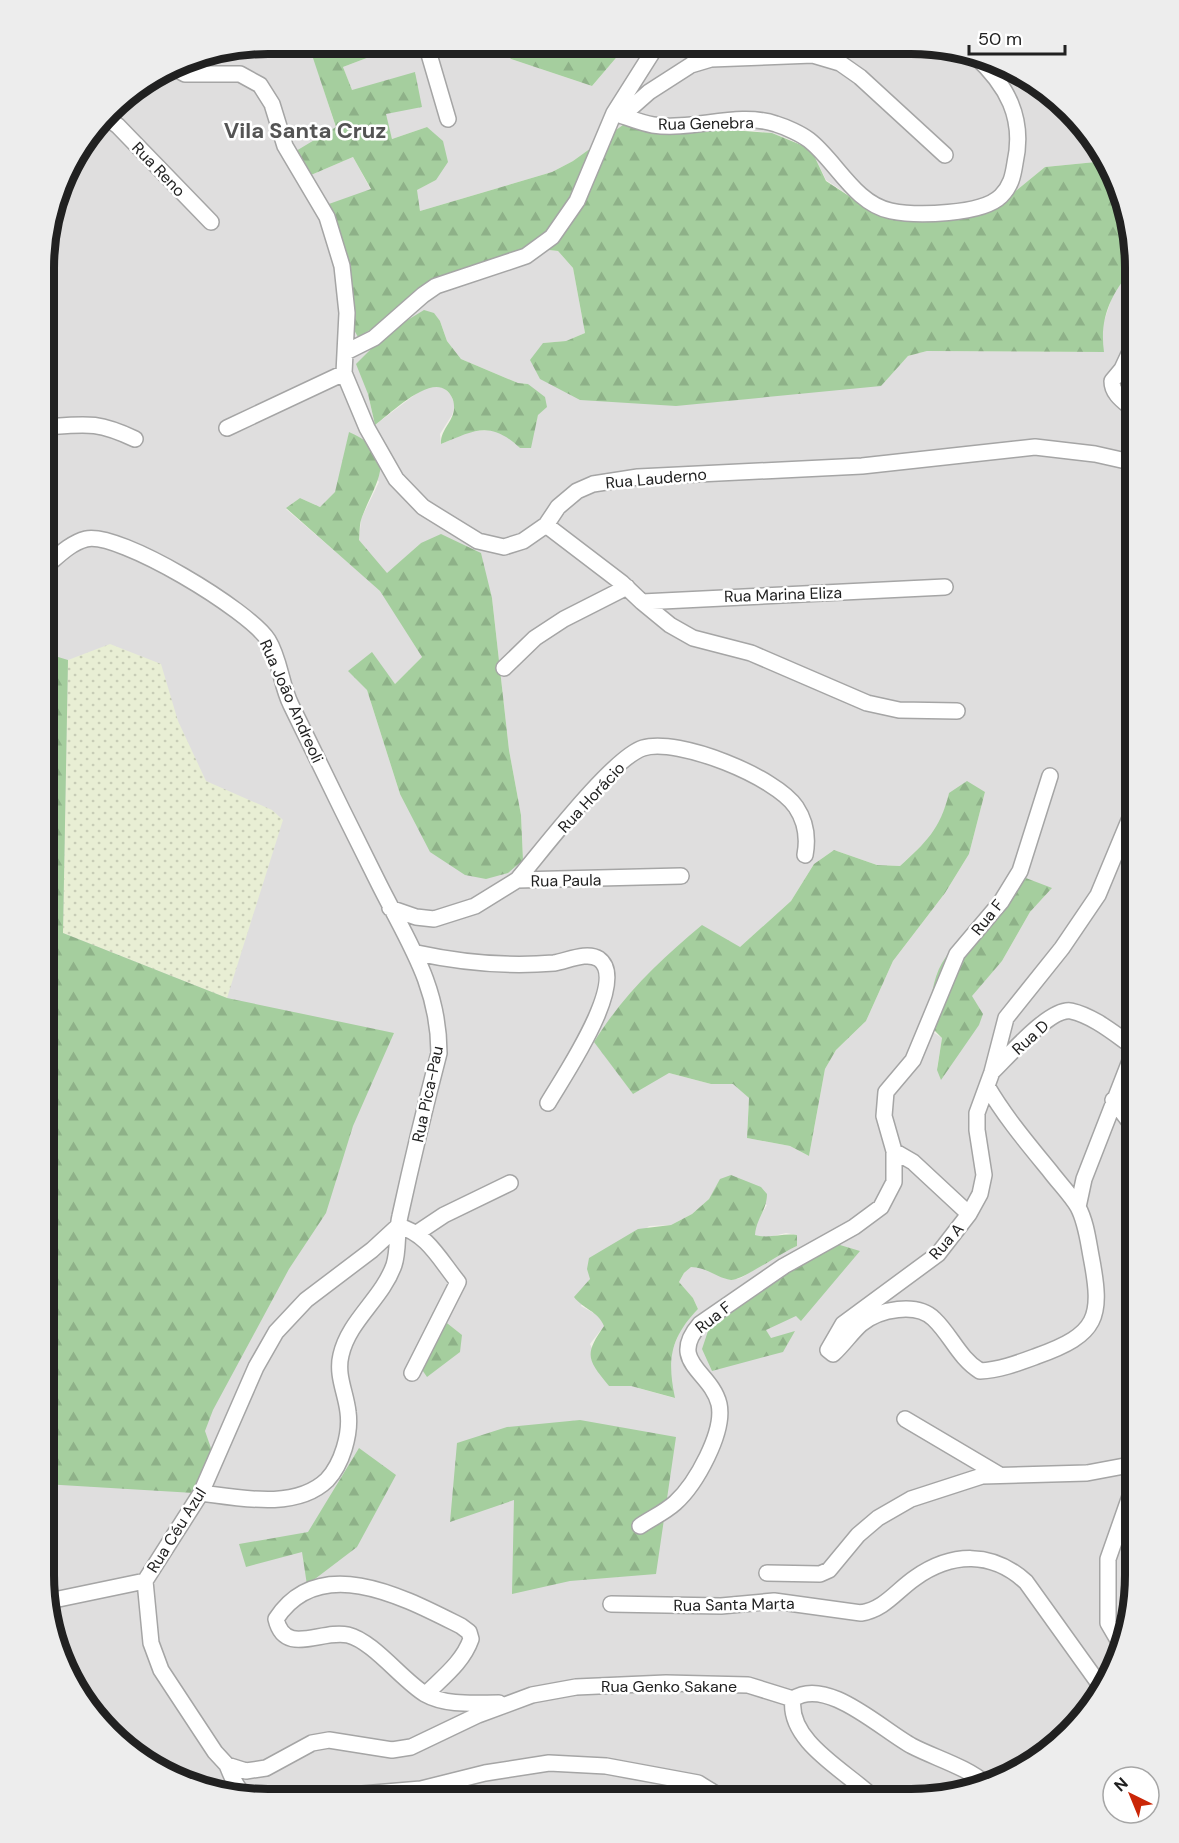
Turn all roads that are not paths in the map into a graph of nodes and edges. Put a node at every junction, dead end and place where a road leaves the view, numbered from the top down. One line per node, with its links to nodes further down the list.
1 (429, 54): 6 (street)
2 (652, 54): 5 (street)
3 (989, 69): 5 (street, Rua Genebra)
4 (181, 72): 10 (street)
5 (619, 114): 8 (street); 10 (street)
6 (448, 119)
7 (112, 122): 9 (street, Rua Reno)
8 (945, 154)
9 (211, 222)
10 (346, 352): 11 (street)
11 (344, 373): 15 (street); 18 (street, Rua Lauderno)
12 (1123, 374): 13 (street)
13 (1125, 403)
14 (54, 426): 16 (street)
15 (227, 428)
16 (135, 439)
17 (1125, 461): 18 (street, Rua Lauderno)
18 (546, 525): 20 (street)
19 (54, 560): 30 (street, Rua João Andreoli)
20 (627, 587): 22 (street); 23 (street)
21 (945, 587): 22 (street, Rua Marina Eliza)
22 (642, 602): 24 (street)
23 (504, 668)
24 (957, 711)
25 (1050, 776): 39 (street, Rua F)
26 (1125, 830): 35 (street, Rua A)
27 (805, 855): 29 (street, Rua Horácio)
28 (681, 876): 29 (street, Rua Paula)
29 (517, 880): 30 (street, Rua Paula)
30 (390, 908): 31 (street, Rua João Andreoli)
31 (403, 932): 32 (street, Rua Pica-Pau)
32 (417, 953): 37 (street); 43 (street, Rua Pica-Pau)
33 (1125, 1041): 35 (street, Rua D)
34 (1125, 1072): 36 (street)
35 (989, 1079): 41 (street); 42 (street, Rua A)
36 (1113, 1100): 38 (street); 41 (street)
37 (548, 1103)
38 (1125, 1116)
39 (894, 1151): 42 (street); 51 (street, Rua F)
40 (510, 1183): 44 (street)
41 (1078, 1207): 42 (street, Rua A)
42 (969, 1214)
43 (398, 1226): 44 (street); 49 (street, Rua Céu Azul); 49 (street, Rua Pica-Pau)
44 (417, 1233): 45 (street)
45 (412, 1374)
46 (905, 1419): 48 (street)
47 (1125, 1466): 48 (street)
48 (998, 1474): 52 (street)
49 (201, 1492): 53 (street, Rua Céu Azul)
50 (1125, 1511): 56 (street)
51 (640, 1526)
52 (767, 1573)
53 (145, 1581): 54 (street); 61 (street, Rua Céu Azul)
54 (56, 1600)
55 (611, 1604): 57 (street, Rua Santa Marta)
56 (1116, 1637)
57 (1097, 1681)
58 (426, 1694): 58 (street); 60 (street)
59 (793, 1699): 60 (street, Rua Genko Sakane); 62 (street, Rua Genko Sakane); 66 (street)
60 (508, 1704): 61 (street)
61 (227, 1765): 63 (street, Rua Céu Azul)
62 (976, 1779)
63 (236, 1786)
64 (421, 1789): 65 (street)
65 (708, 1789)
66 (863, 1789)

